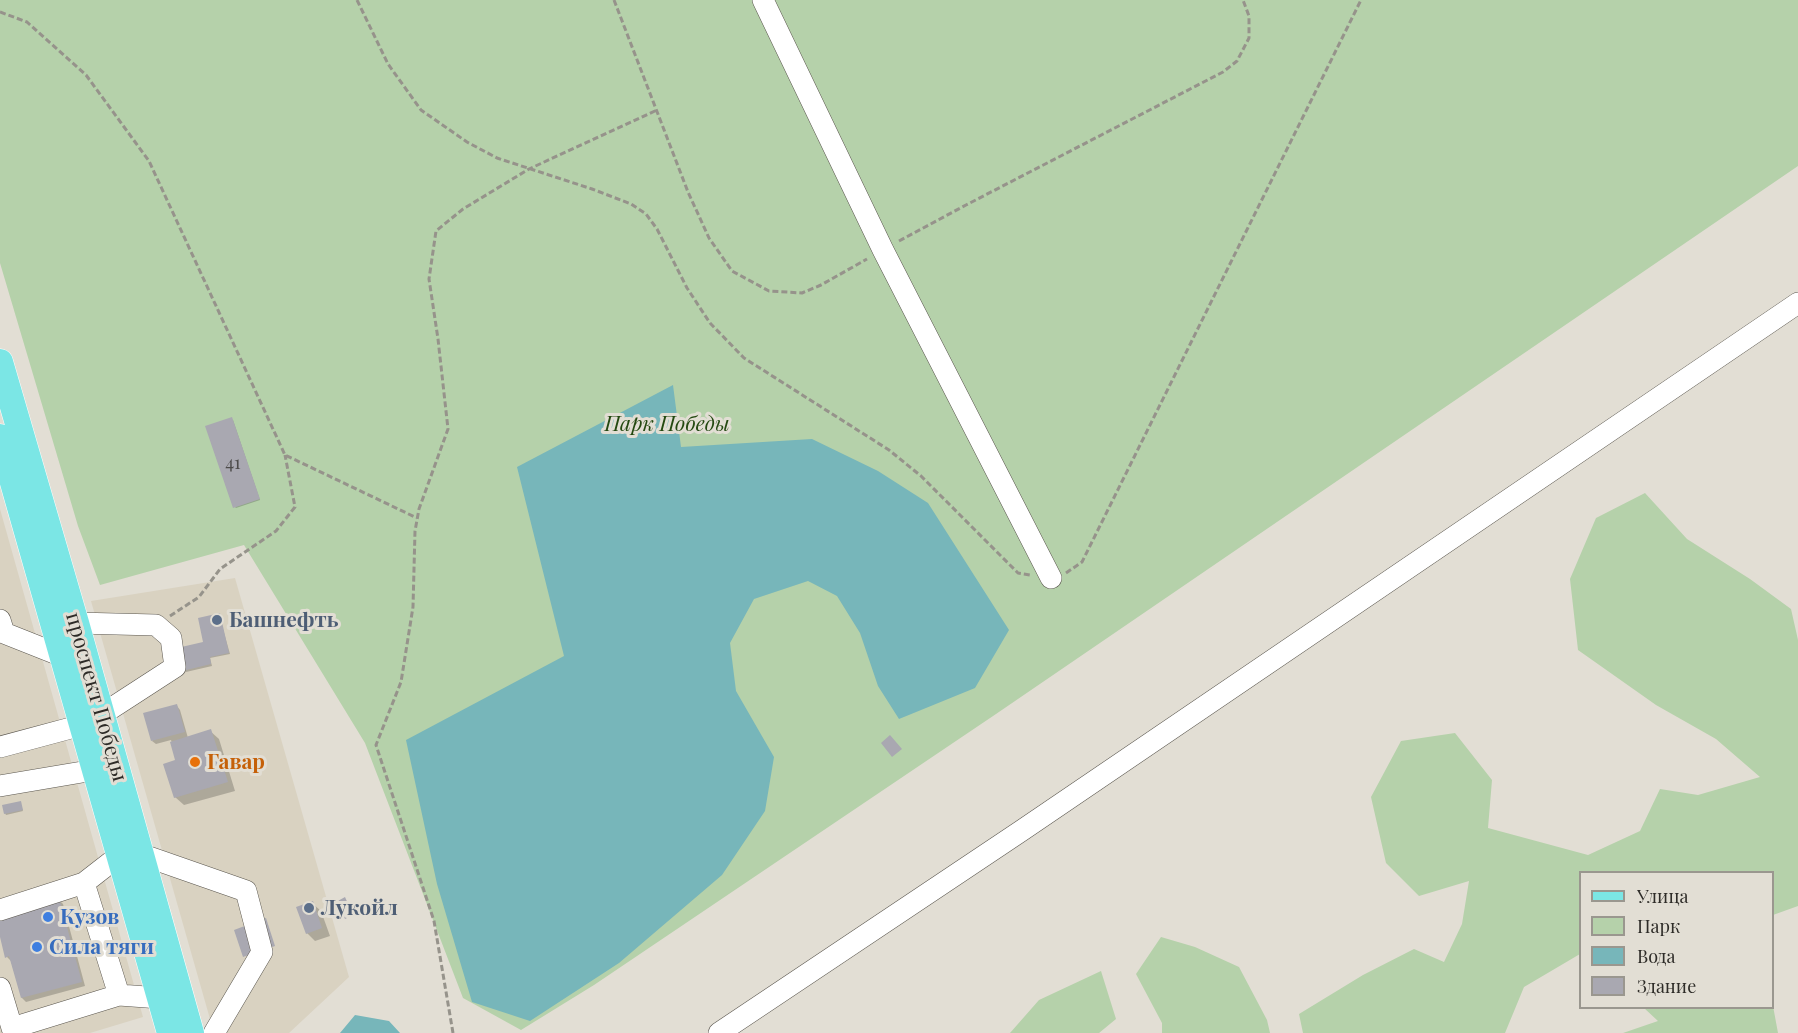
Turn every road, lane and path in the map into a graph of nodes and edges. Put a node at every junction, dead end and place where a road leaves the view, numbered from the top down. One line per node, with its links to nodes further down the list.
1 (357, 0): 8 (path)
2 (614, 0): 7 (path)
3 (764, 0): 9 (lane)
4 (1243, 0): 9 (path)
5 (1361, 0): 15 (path)
6 (0, 12): 13 (path)
7 (657, 110): 8 (path); 9 (path)
8 (529, 170): 14 (path); 15 (path)
9 (883, 250): 15 (lane)
10 (1798, 303): 34 (lane)
11 (0, 362): 17 (main road, проспект Победы)
12 (2, 455): 19 (main road, проспект Победы)
13 (285, 455): 14 (path); 18 (path)
14 (417, 518): 33 (path)
15 (1051, 578)
16 (0, 620): 19 (lane)
17 (76, 623): 18 (lane); 20 (main road, проспект Победы)
18 (156, 625): 20 (lane)
19 (62, 656): 20 (main road, проспект Победы)
20 (91, 720): 21 (lane); 22 (main road, проспект Победы); 24 (main road, проспект Победы)
21 (0, 747)
22 (94, 770): 23 (lane); 24 (main road, проспект Победы)
23 (0, 786)
24 (130, 854): 25 (lane); 29 (main road, проспект Победы); 31 (main road, проспект Победы); 32 (lane)
25 (84, 883): 26 (lane); 28 (lane)
26 (0, 909)
27 (0, 988): 28 (lane)
28 (118, 995): 29 (lane)
29 (160, 998): 30 (main road, проспект Победы)
30 (170, 1033)
31 (191, 1033)
32 (214, 1033)
33 (453, 1033)
34 (719, 1033)

